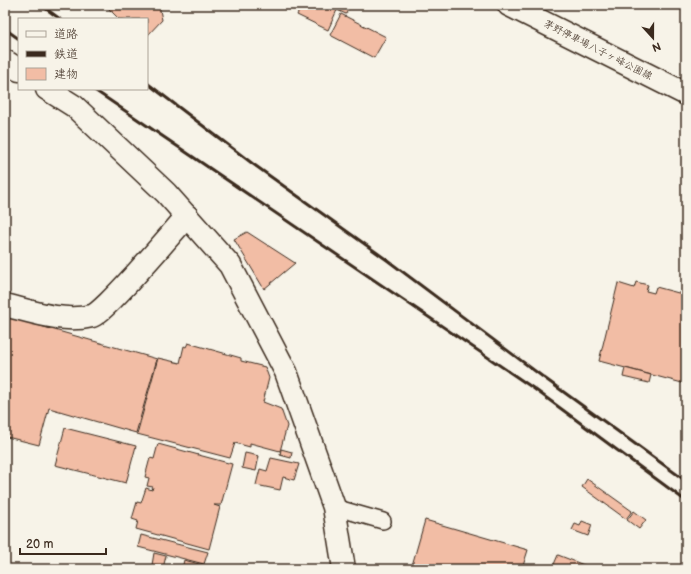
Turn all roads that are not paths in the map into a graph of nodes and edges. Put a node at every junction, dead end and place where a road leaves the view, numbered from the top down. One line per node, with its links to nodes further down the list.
1 (509, 5): 5 (street, 茅野停車場八子ヶ峰公園線)
2 (5, 61): 3 (street)
3 (18, 69)
4 (49, 90): 6 (street)
5 (686, 94)
6 (187, 216): 7 (street); 8 (street)
7 (5, 306)
8 (334, 507): 9 (lane); 10 (street)
9 (383, 521)
10 (344, 569)

